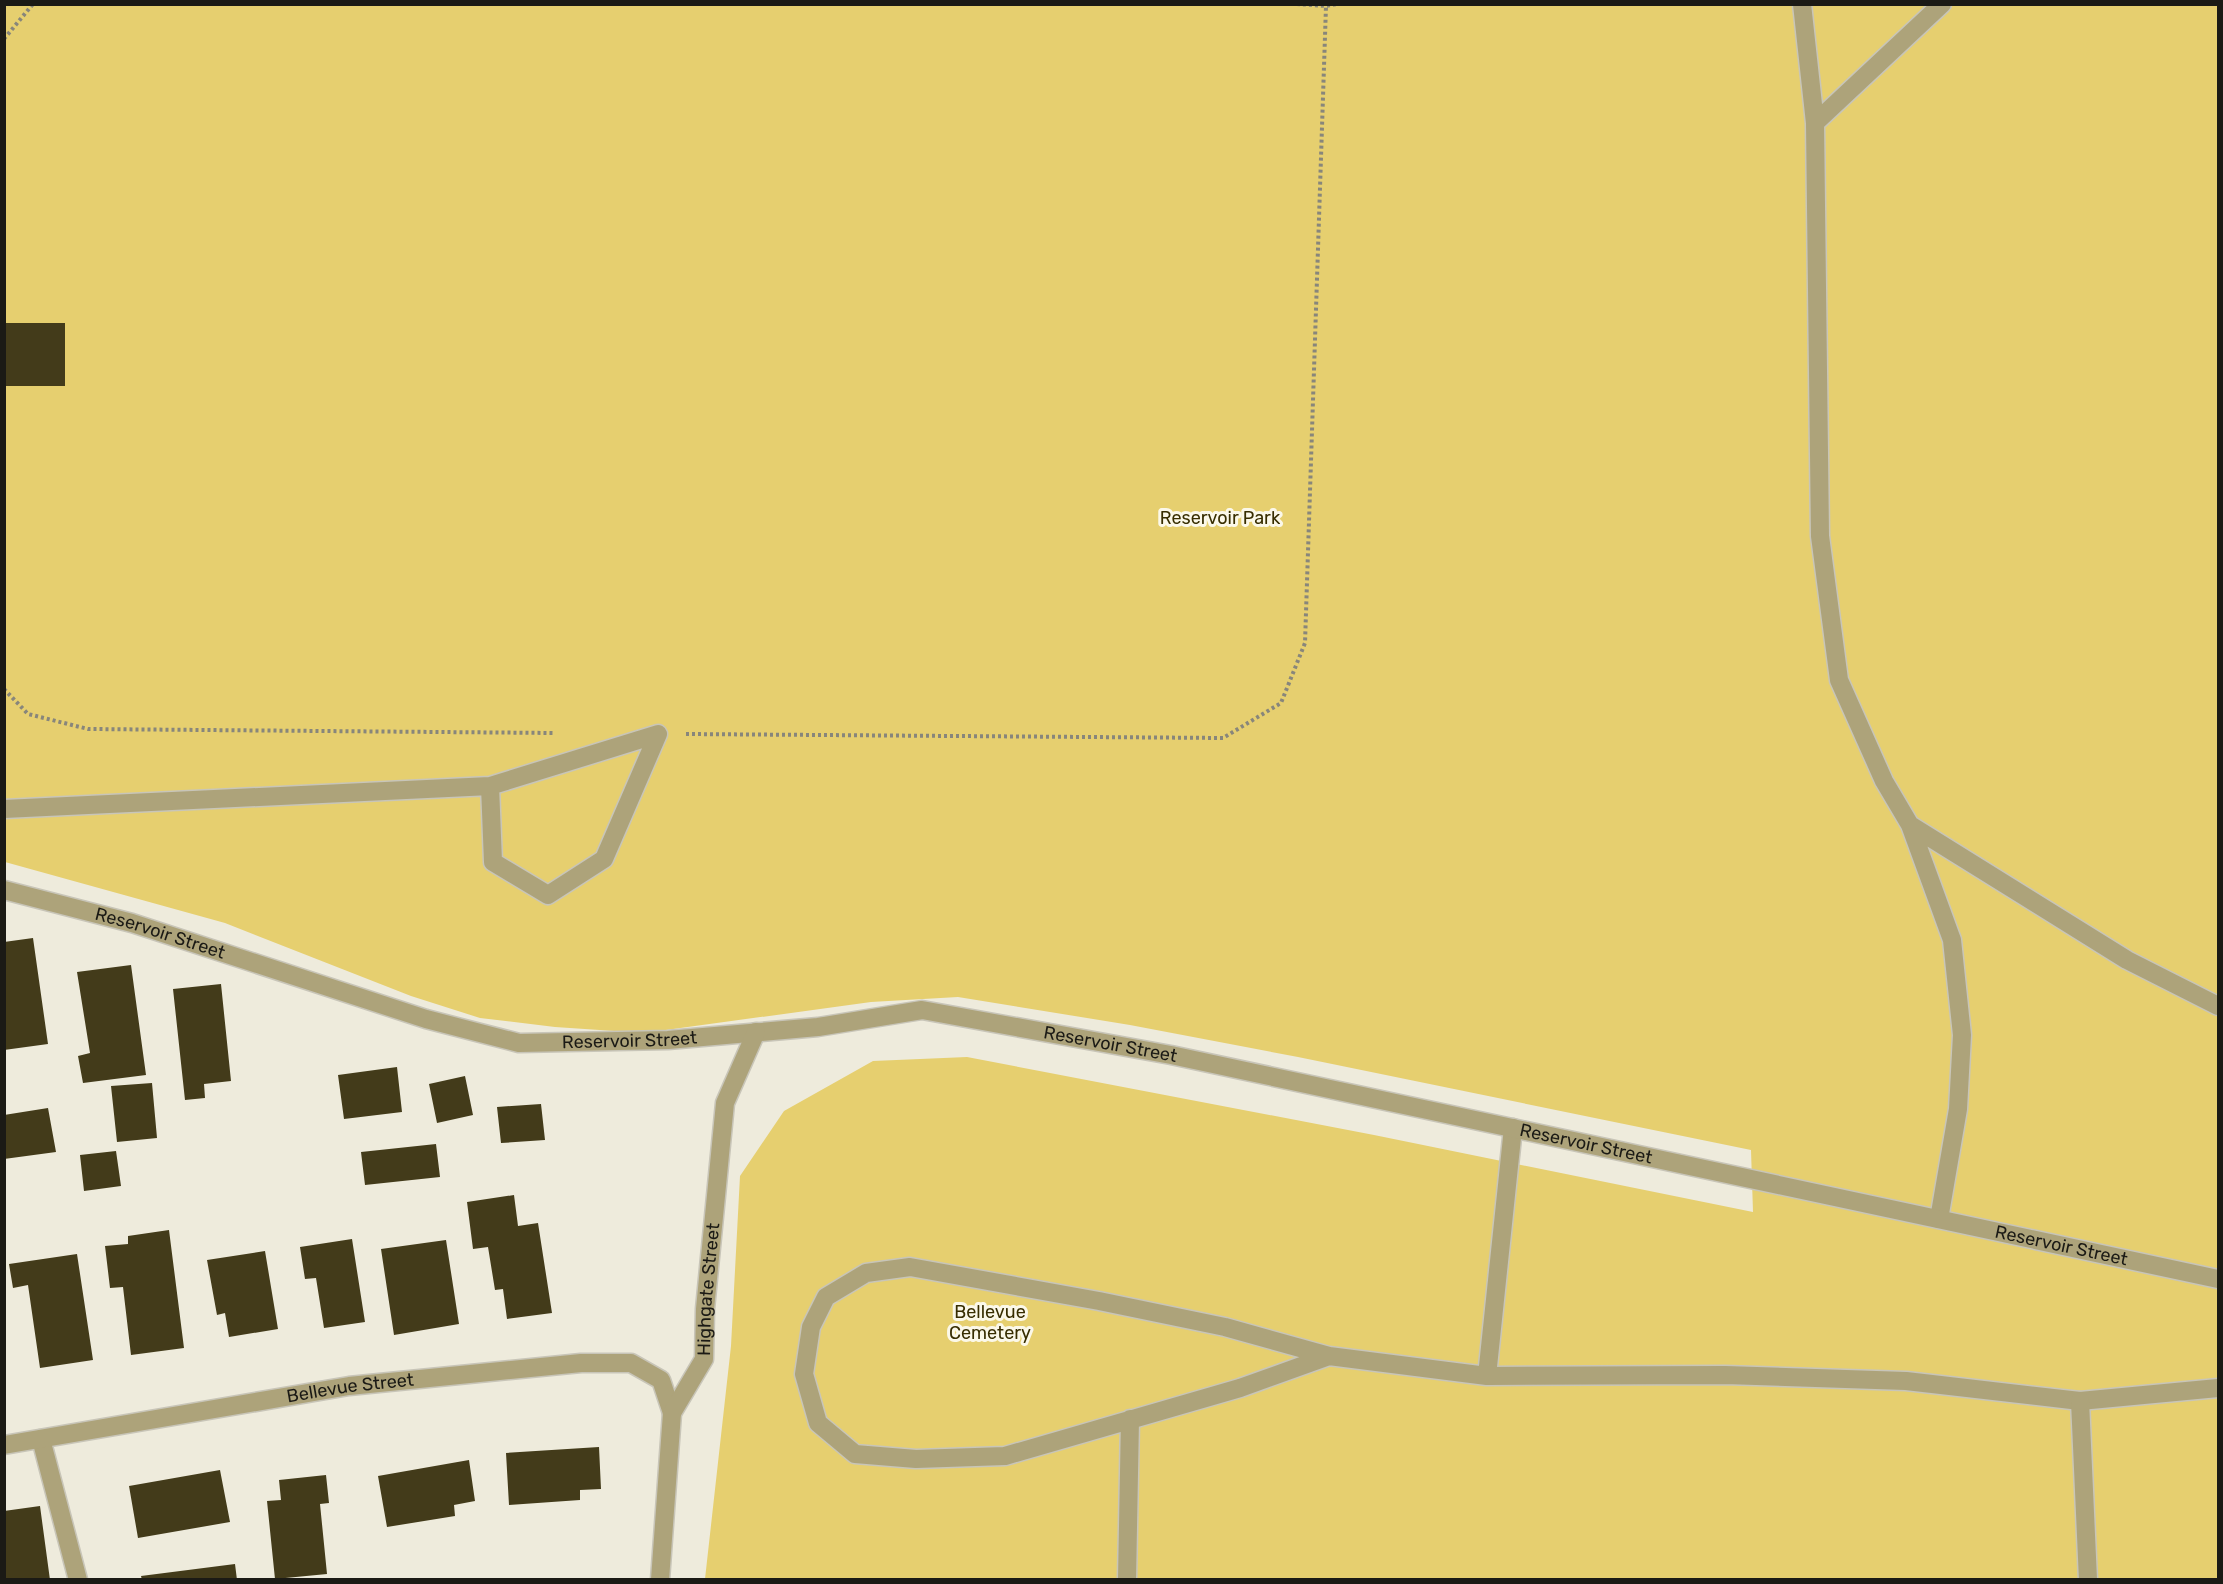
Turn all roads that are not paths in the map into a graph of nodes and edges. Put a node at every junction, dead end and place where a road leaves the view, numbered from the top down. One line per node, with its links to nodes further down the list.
1 (1802, 4): 3 (street)
2 (1942, 4): 3 (street)
3 (1815, 123): 6 (street)
4 (490, 786): 4 (street); 5 (street)
5 (4, 809)
6 (1910, 825): 8 (street); 11 (street)
7 (4, 890): 9 (street, Reservoir Street)
8 (2218, 1006)
9 (756, 1032): 10 (street, Reservoir Street); 17 (street, Highgate Street)
10 (1513, 1128): 11 (street, Reservoir Street); 14 (street)
11 (1939, 1219): 12 (street, Reservoir Street)
12 (2218, 1279)
13 (1329, 1356): 14 (street); 18 (street); 18 (street)
14 (1487, 1376): 16 (street)
15 (2218, 1388): 16 (street)
16 (2080, 1401): 24 (street)
17 (672, 1413): 19 (street, Bellevue Street); 22 (street, Highgate Street)
18 (1130, 1419): 23 (street)
19 (41, 1439): 20 (street, Bellevue Street); 21 (street)
20 (4, 1445)
21 (78, 1580)
22 (660, 1580)
23 (1127, 1580)
24 (2088, 1580)

